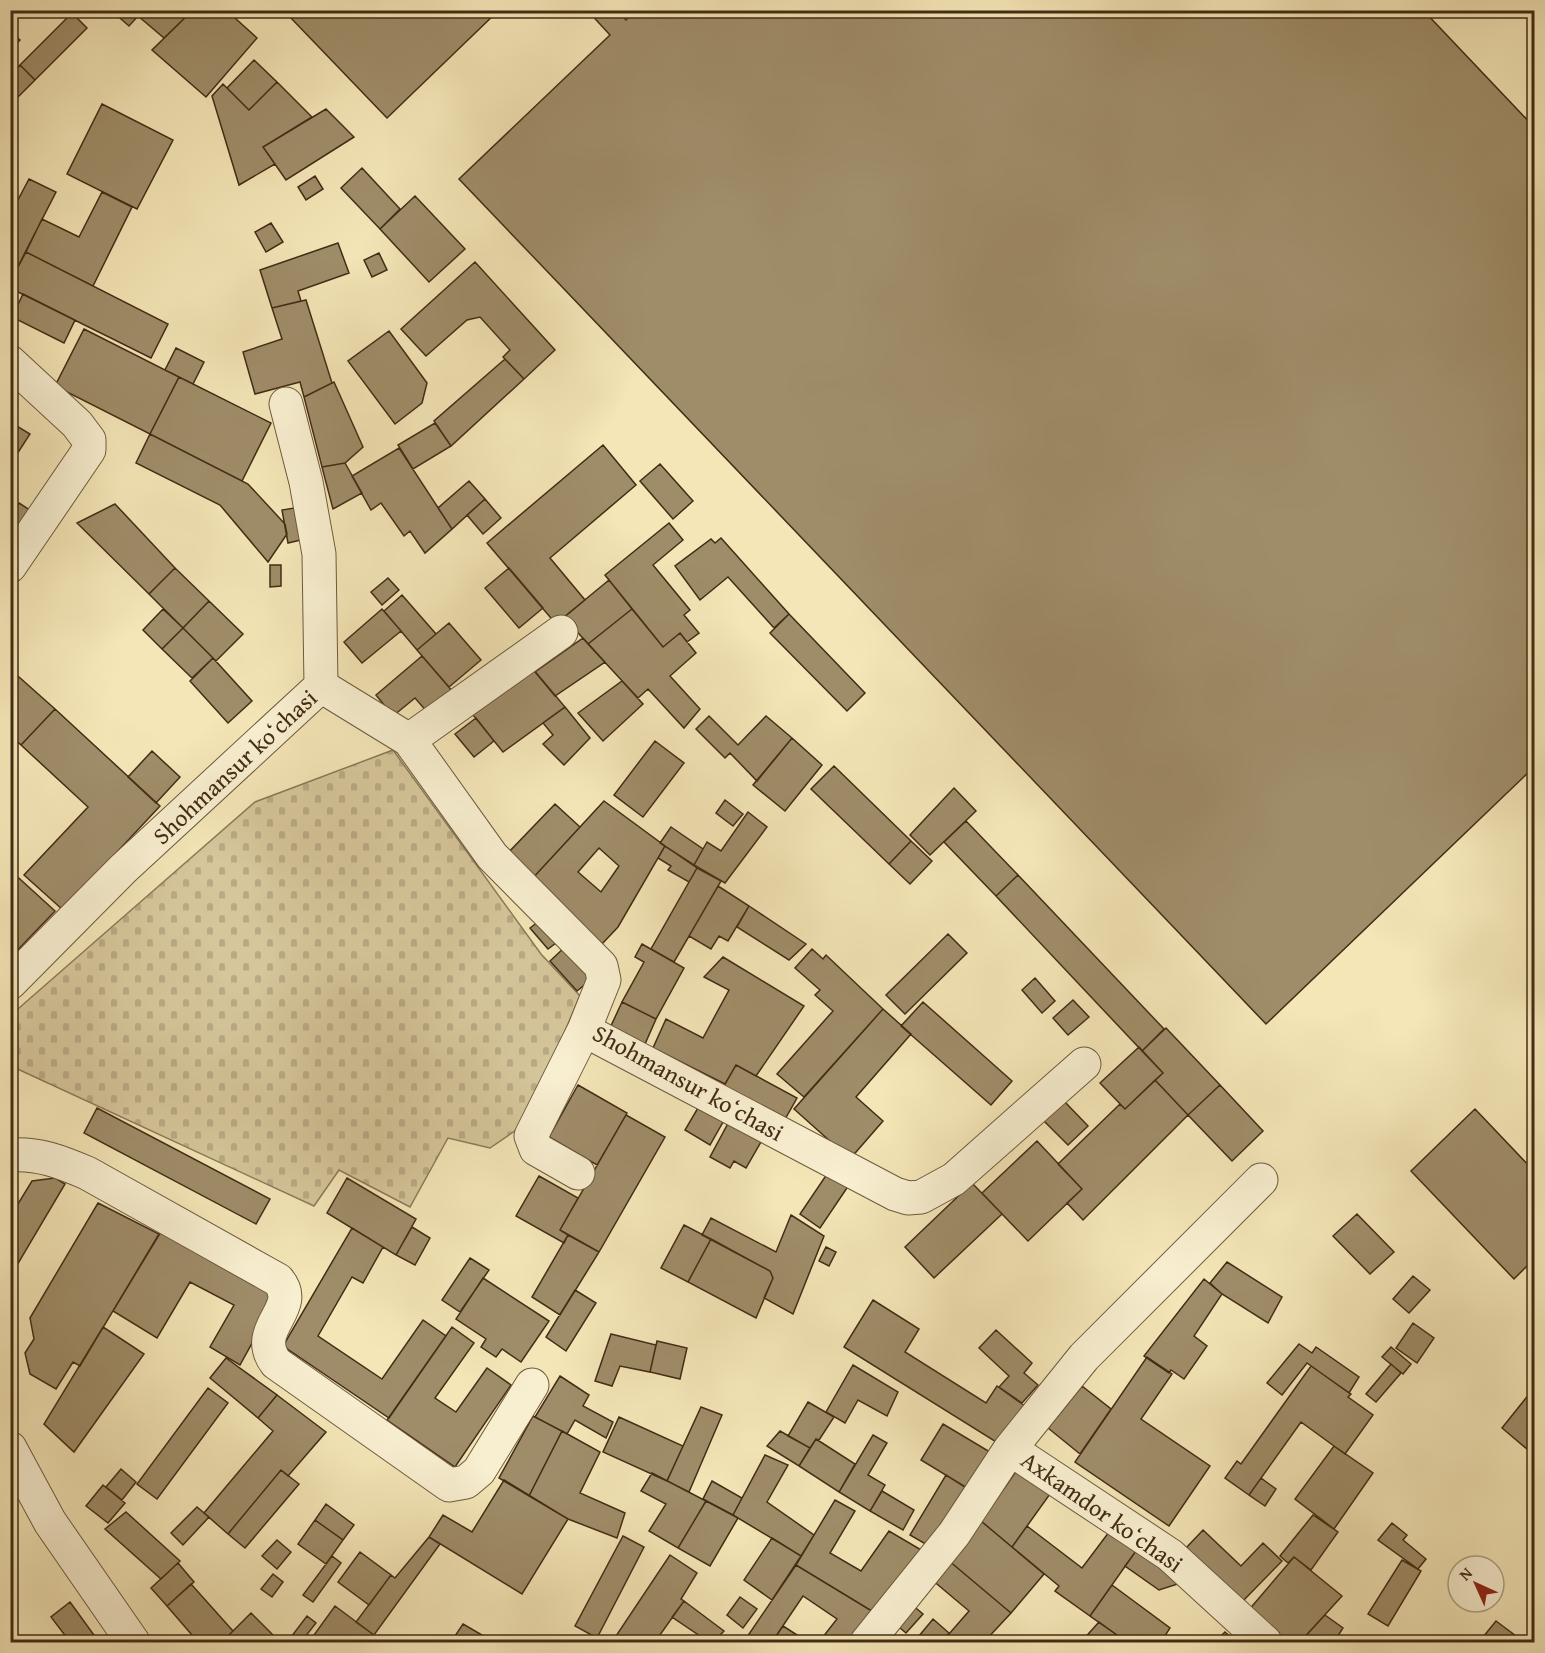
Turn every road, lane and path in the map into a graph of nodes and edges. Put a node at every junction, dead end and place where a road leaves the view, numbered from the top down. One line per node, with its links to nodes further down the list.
1 (10, 362): 3 (street)
2 (286, 404): 5 (street)
3 (10, 566)
4 (561, 632): 6 (street)
5 (321, 686): 6 (street, Shohmansur koʻchasi); 7 (street, Shohmansur koʻchasi)
6 (409, 740): 8 (street, Shohmansur koʻchasi)
7 (10, 983)
8 (584, 1030): 9 (street, Shohmansur koʻchasi); 11 (street)
9 (1084, 1064)
10 (10, 1155): 13 (street)
11 (578, 1173)
12 (1261, 1180): 15 (street)
13 (532, 1385)
14 (10, 1448): 16 (street)
15 (1010, 1449): 17 (street, Axkamdor koʻchasi); 18 (street, Axkamdor koʻchasi)
16 (133, 1642)
17 (867, 1642)
18 (1265, 1642)

